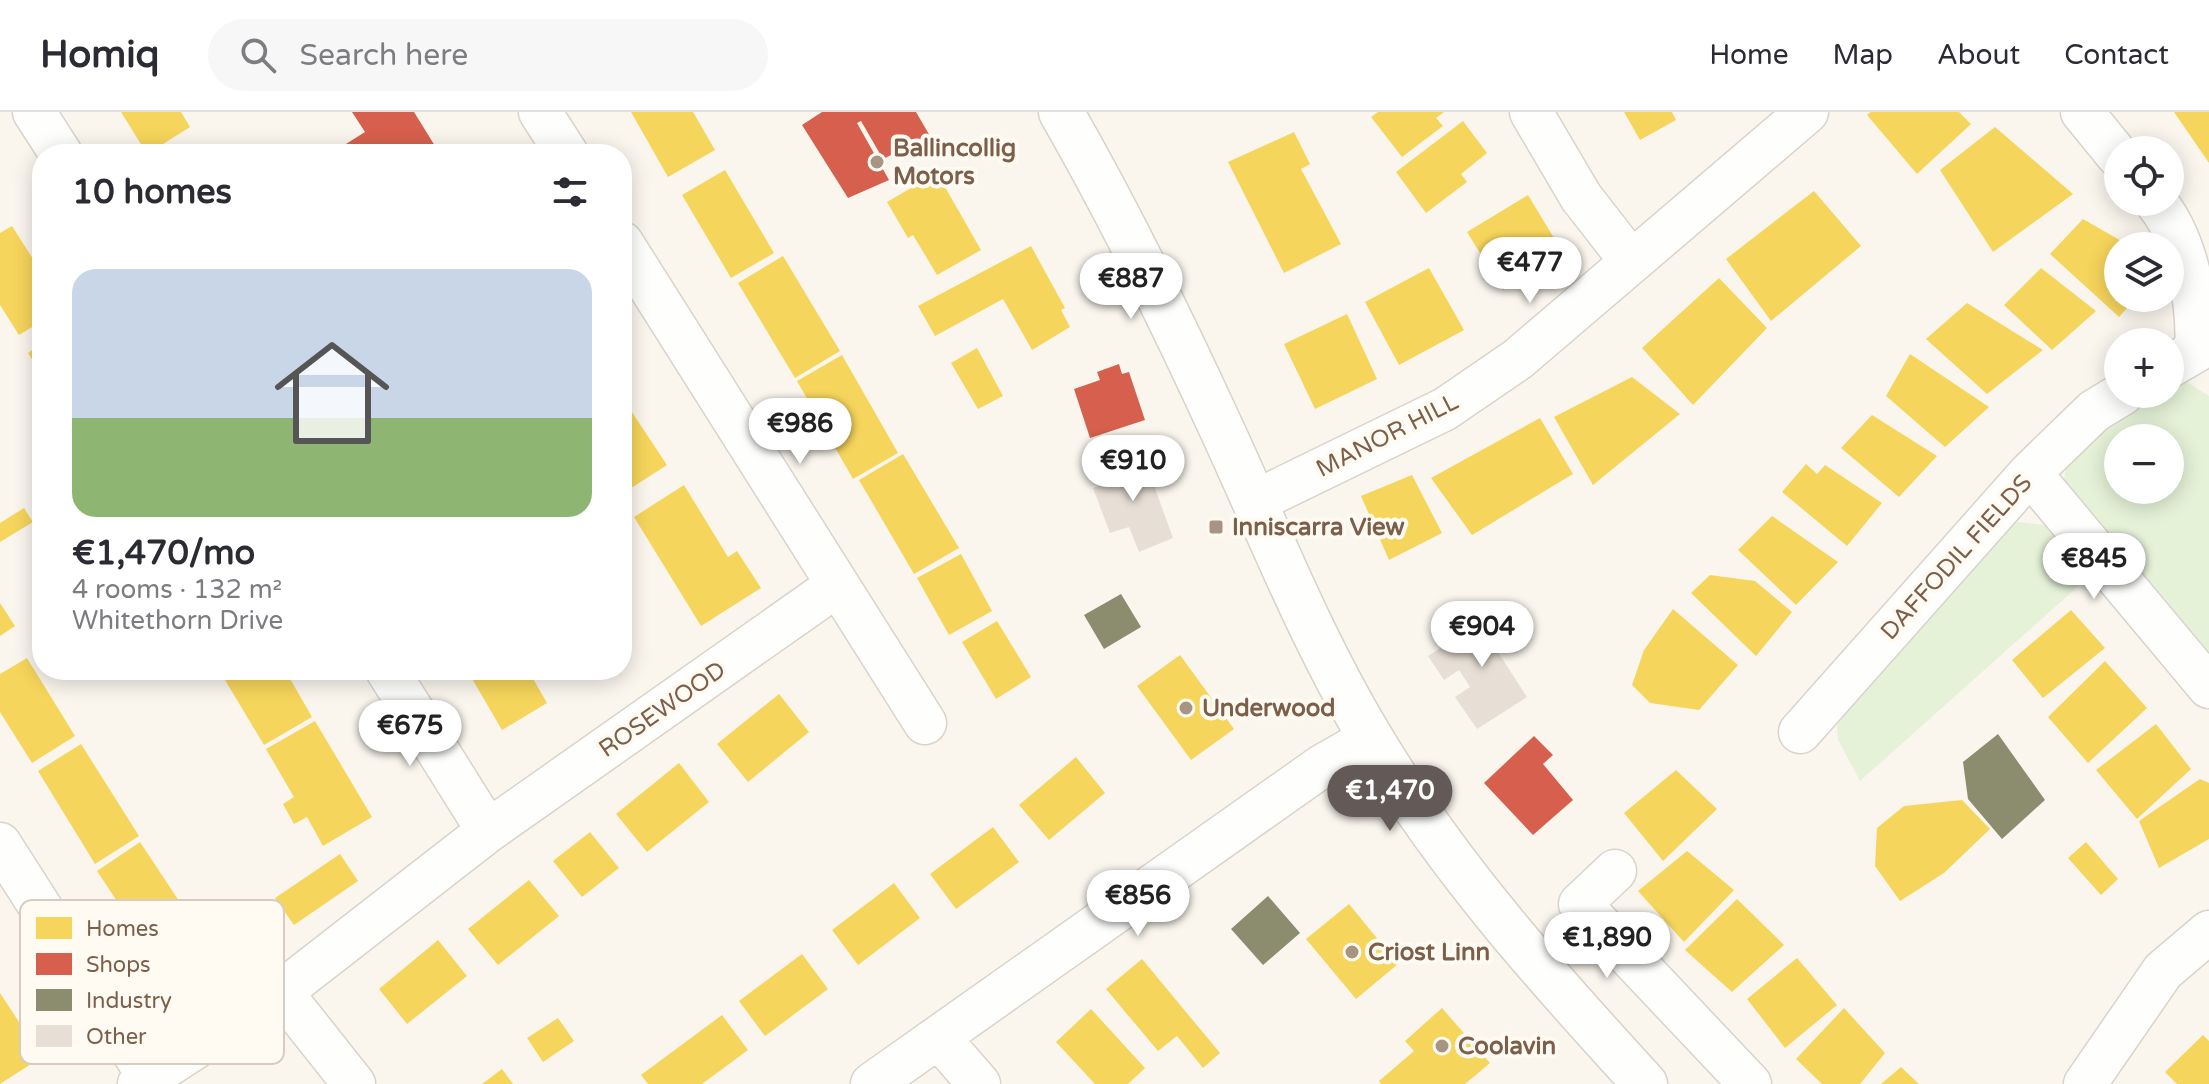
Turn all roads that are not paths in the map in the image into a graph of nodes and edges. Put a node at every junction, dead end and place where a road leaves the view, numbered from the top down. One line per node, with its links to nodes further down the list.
1 (34, 112): 8 (street)
2 (540, 112): 9 (street)
3 (1061, 112): 16 (main road)
4 (1531, 112): 12 (street)
5 (1807, 112): 12 (street, MANOR HILL)
6 (2082, 112): 7 (street)
7 (2104, 139)
8 (55, 144)
9 (561, 144)
10 (2167, 216): 13 (street)
11 (632, 259): 17 (street)
12 (1630, 260): 16 (street, MANOR HILL)
13 (2192, 361)
14 (2104, 405): 15 (street, DAFFODIL FIELDS)
15 (2030, 473): 19 (street); 21 (street, DAFFODIL FIELDS)
16 (1254, 502): 22 (main road)
17 (836, 586): 20 (street); 23 (street, ROSEWOOD)
18 (393, 680): 23 (street)
19 (2209, 687)
20 (925, 723)
21 (1800, 732)
22 (1371, 738): 30 (street); 36 (main road)
23 (488, 831): 28 (street, ROSEWOOD)
24 (0, 844): 26 (street, ROSEWOOD)
25 (1615, 871): 37 (street)
26 (34, 900)
27 (2209, 932): 38 (street)
28 (284, 990)
29 (284, 996): 33 (street)
30 (939, 1038): 34 (street); 35 (street)
31 (169, 1064): 32 (street, ROSEWOOD)
32 (144, 1080)
33 (354, 1084)
34 (872, 1084)
35 (979, 1084)
36 (1645, 1084)
37 (1750, 1084)
38 (2085, 1084)

